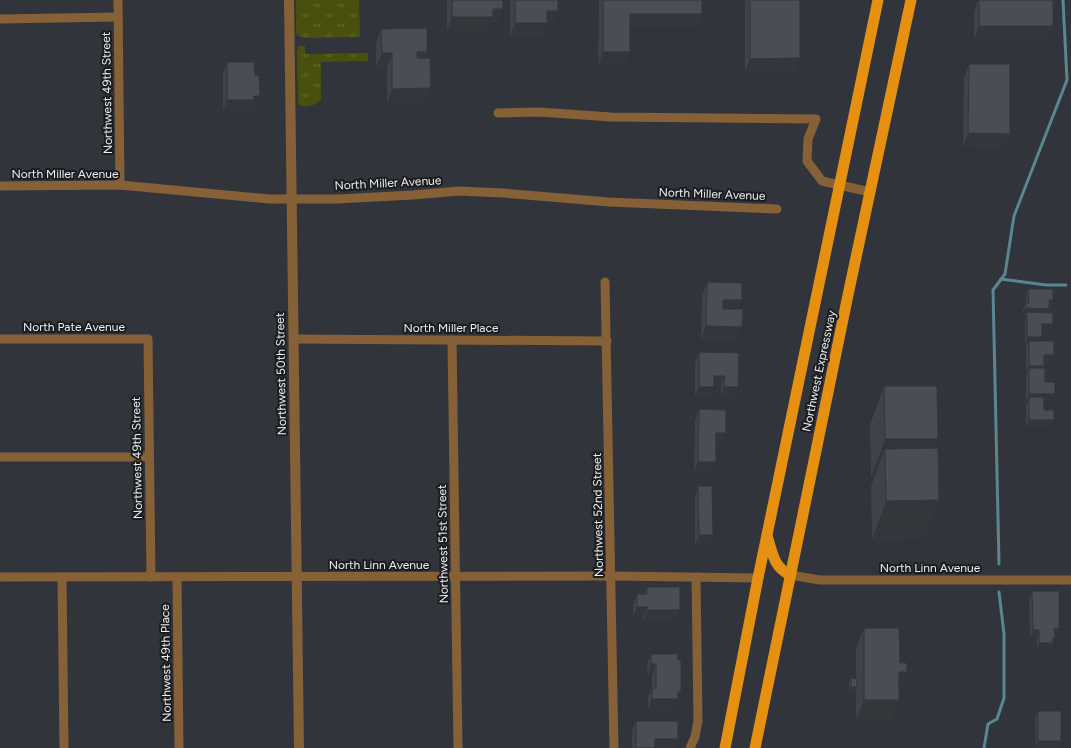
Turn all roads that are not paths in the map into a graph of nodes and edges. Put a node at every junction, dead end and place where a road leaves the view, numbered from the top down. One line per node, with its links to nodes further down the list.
1 (118, 0): 5 (street, Northwest 49th Street)
2 (289, 0): 12 (street, Northwest 50th Street)
3 (878, 0): 8 (highway, Northwest Expressway)
4 (911, 0): 11 (highway, Northwest Expressway)
5 (118, 17): 6 (street); 9 (street, Northwest 49th Street)
6 (0, 19)
7 (498, 113): 8 (street)
8 (840, 184): 11 (street); 22 (highway, Northwest Expressway)
9 (120, 185): 10 (street, North Miller Avenue); 12 (street, North Miller Avenue)
10 (0, 186)
11 (870, 192): 24 (highway, Northwest Expressway)
12 (292, 199): 13 (street, North Miller Avenue); 17 (street, Northwest 50th Street)
13 (778, 209)
14 (606, 282): 19 (street, Northwest 52nd Street)
15 (0, 339): 16 (street, North Pate Avenue)
16 (148, 339): 21 (street, Northwest 49th Street)
17 (294, 339): 18 (street, North Miller Place); 28 (street, Northwest 50th Street)
18 (452, 340): 19 (street, North Miller Place); 29 (street, Northwest 51st Street)
19 (607, 341): 23 (street, Northwest 52nd Street)
20 (0, 457): 21 (street)
21 (149, 457): 27 (street, Northwest 49th Street)
22 (766, 536): 24 (highway); 32 (highway, Northwest Expressway)
23 (612, 576): 29 (street, North Linn Avenue); 31 (street, North Linn Avenue); 38 (street, Northwest 52nd Street)
24 (790, 576): 33 (street, North Linn Avenue); 41 (highway, Northwest Expressway)
25 (0, 577): 26 (street, North Linn Avenue)
26 (62, 577): 27 (street, North Linn Avenue); 34 (street)
27 (151, 577): 30 (street, North Linn Avenue)
28 (297, 577): 29 (street, North Linn Avenue); 30 (street, North Linn Avenue); 36 (street, Northwest 50th Street)
29 (456, 577): 37 (street, Northwest 51st Street)
30 (176, 578): 35 (street, Northwest 49th Place)
31 (696, 578): 32 (street, North Linn Avenue); 39 (street)
32 (758, 578): 40 (highway, Northwest Expressway)
33 (1071, 580)
34 (64, 748)
35 (179, 748)
36 (299, 748)
37 (458, 748)
38 (614, 748)
39 (690, 748)
40 (725, 748)
41 (755, 748)

